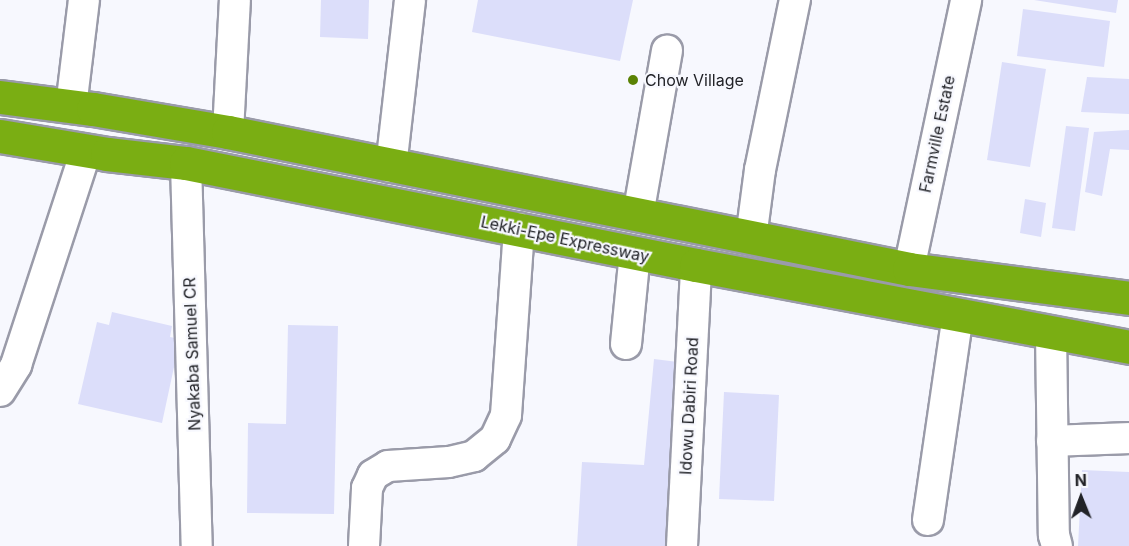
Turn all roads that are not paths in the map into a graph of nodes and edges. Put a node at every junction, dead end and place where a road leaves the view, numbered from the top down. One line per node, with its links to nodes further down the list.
1 (84, 0): 8 (street)
2 (236, 0): 9 (street)
3 (410, 0): 13 (street)
4 (795, 0): 16 (street)
5 (966, 0): 19 (street, Farmville Estate)
6 (667, 51): 14 (street)
7 (0, 98): 8 (highway)
8 (71, 107): 9 (highway)
9 (228, 132): 13 (highway)
10 (0, 136): 11 (highway, Lekki-Epe Expressway)
11 (86, 151): 12 (highway, Lekki-Epe Expressway); 25 (street)
12 (186, 163): 15 (highway, Lekki-Epe Expressway); 29 (street, Nyakaba Samuel CR)
13 (391, 167): 14 (highway)
14 (638, 215): 16 (highway)
15 (519, 228): 17 (highway, Lekki-Epe Expressway); 30 (street)
16 (751, 238): 19 (highway)
17 (635, 253): 18 (highway, Lekki-Epe Expressway); 23 (street)
18 (696, 265): 21 (highway, Lekki-Epe Expressway); 31 (street, Idowu Dabiri Road)
19 (909, 269): 20 (highway)
20 (1129, 298)
21 (958, 314): 22 (highway, Lekki-Epe Expressway); 28 (street)
22 (1051, 332): 24 (highway, Lekki-Epe Expressway); 27 (street)
23 (626, 344)
24 (1129, 347)
25 (0, 391)
26 (1129, 438): 27 (street)
27 (1052, 441): 32 (street)
28 (928, 520)
29 (197, 546)
30 (364, 546)
31 (682, 546)
32 (1057, 546)

